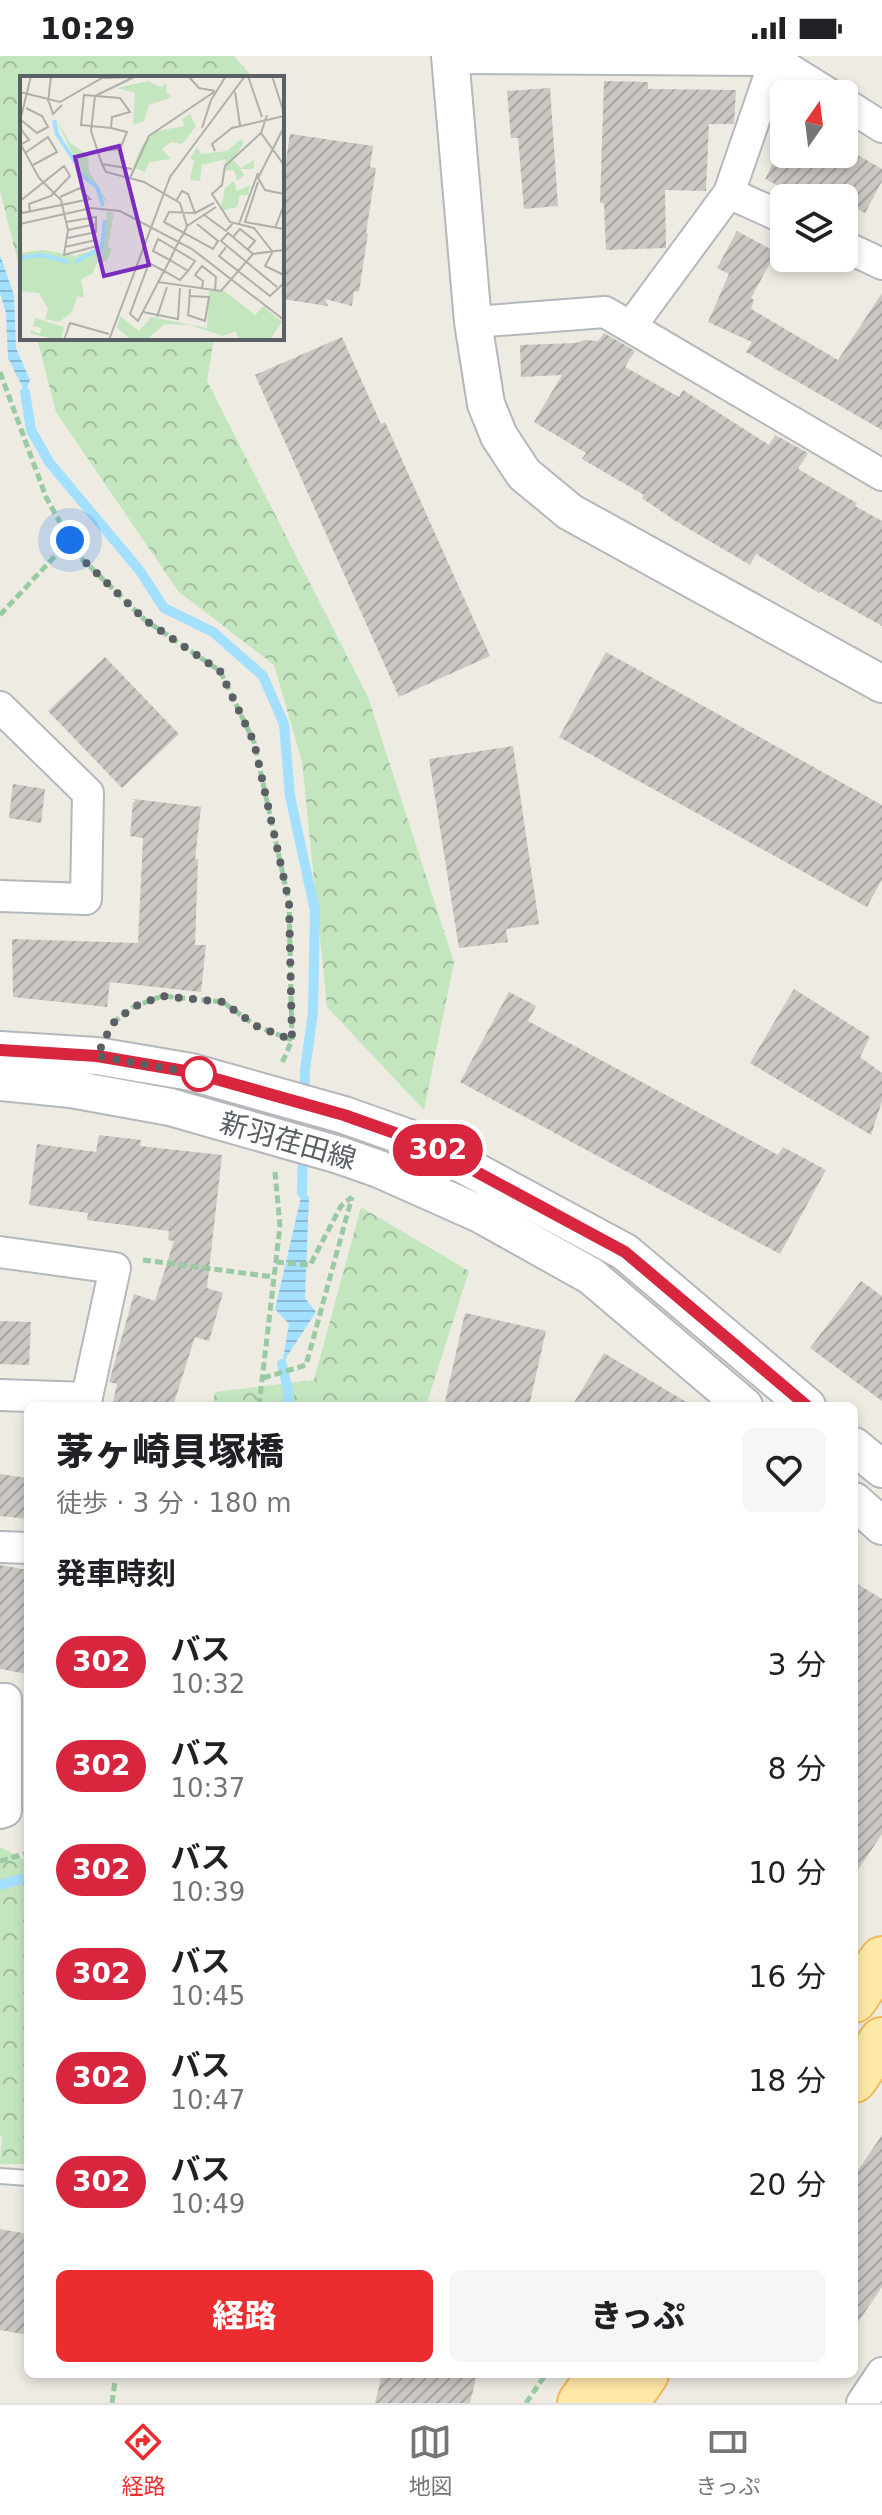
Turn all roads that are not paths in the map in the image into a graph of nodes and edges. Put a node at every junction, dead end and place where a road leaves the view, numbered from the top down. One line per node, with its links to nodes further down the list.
1 (450, 57): 2 (street); 10 (street)
2 (775, 60): 3 (street); 6 (street)
3 (807, 80)
4 (858, 112): 5 (street)
5 (882, 127)
6 (729, 193): 7 (street); 11 (street)
7 (770, 212)
8 (858, 253): 9 (street)
9 (882, 264)
10 (473, 322): 11 (street); 13 (street)
11 (631, 326): 12 (street)
12 (882, 475)
13 (882, 684)
14 (0, 707): 15 (street)
15 (0, 896)
16 (0, 1050): 22 (street, 新羽荏田線, bridge)
17 (0, 1082): 21 (street, 新羽荏田線, bridge)
18 (0, 1252): 20 (street)
19 (0, 1395): 20 (street)
20 (86, 1402)
21 (739, 1402)
22 (802, 1402)
23 (858, 1449): 24 (street)
24 (882, 1469)
25 (858, 1505): 26 (street)
26 (882, 1526)
27 (0, 1547): 28 (street)
28 (24, 1548)
29 (0, 1699): 30 (street)
30 (0, 1813)
31 (882, 1959): 32 (main road)
32 (858, 1994)
33 (882, 2040): 34 (main road)
34 (858, 2074)
35 (0, 2176): 36 (lane)
36 (24, 2178)
37 (882, 2373): 42 (street)
38 (597, 2378): 40 (main road)
39 (643, 2378): 41 (main road)
40 (580, 2403)
41 (626, 2403)
42 (862, 2403)

